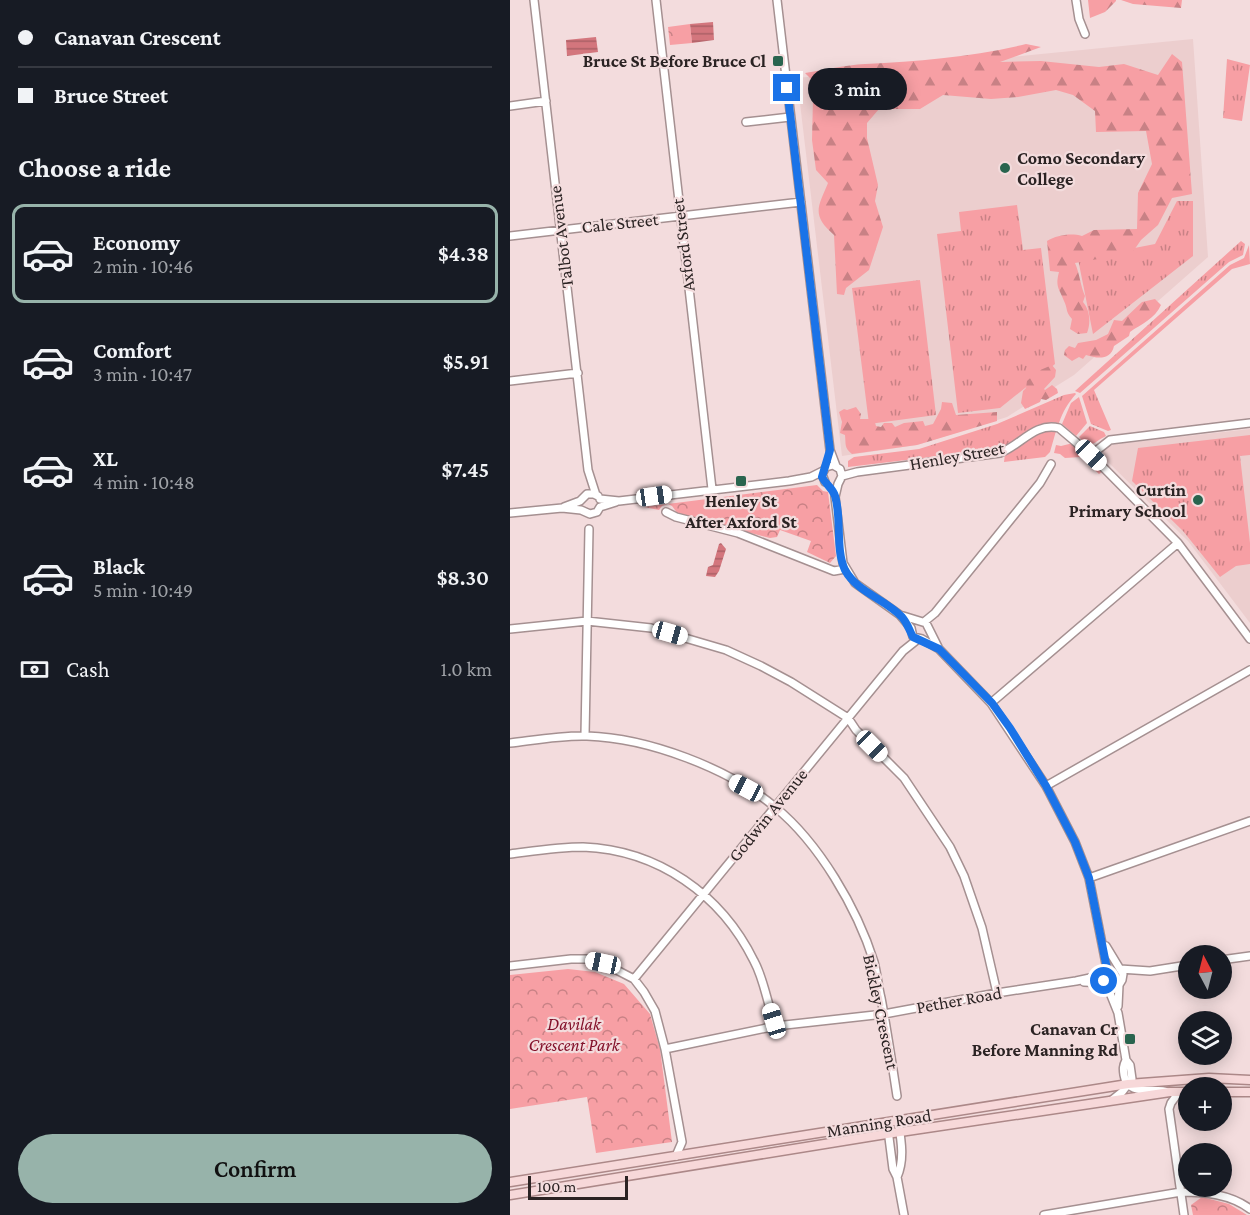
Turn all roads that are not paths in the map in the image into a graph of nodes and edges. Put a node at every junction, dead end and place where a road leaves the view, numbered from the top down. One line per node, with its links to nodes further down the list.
1 (656, 0): 11 (street, Axford Street)
2 (777, 0): 8 (street)
3 (1076, 0): 5 (street)
4 (534, 1): 6 (street, Talbot Avenue)
5 (1085, 34)
6 (546, 101): 7 (street); 12 (street, Talbot Avenue)
7 (510, 106)
8 (790, 117): 9 (street); 10 (street)
9 (746, 122)
10 (801, 202): 11 (street, Cale Street); 17 (street)
11 (680, 216): 12 (street, Cale Street); 25 (street, Axford Street)
12 (560, 230): 13 (street, Cale Street); 14 (street, Talbot Avenue)
13 (510, 236)
14 (578, 373): 15 (street); 22 (street, Talbot Avenue)
15 (510, 381)
16 (1250, 423): 18 (street)
17 (830, 450): 20 (street); 21 (street)
18 (1091, 455): 21 (street, Henley Street); 36 (street, Henley Street)
19 (1051, 464): 40 (street)
20 (825, 469): 21 (street, Henley Street); 23 (street); 24 (street)
21 (840, 471): 24 (street)
22 (589, 473): 26 (street, Talbot Avenue); 27 (street, Talbot Avenue)
23 (811, 477): 24 (street); 25 (street)
24 (831, 484): 37 (street)
25 (712, 489): 29 (street)
26 (585, 495): 27 (street); 28 (street)
27 (598, 497): 29 (street); 31 (street)
28 (580, 501): 30 (street); 32 (street)
29 (619, 501): 31 (street)
30 (562, 507): 32 (street); 34 (street)
31 (600, 507): 32 (street)
32 (581, 510)
33 (666, 512): 37 (street)
34 (510, 513)
35 (589, 529): 39 (street)
36 (1178, 543): 44 (street, Henley Street); 48 (street)
37 (844, 566): 38 (street)
38 (900, 615): 40 (street); 42 (street)
39 (587, 621): 41 (street); 49 (street); 50 (street)
40 (924, 625): 42 (street, Godwin Avenue); 43 (street, Godwin Avenue); 45 (street)
41 (510, 629)
42 (911, 631): 43 (street); 46 (street, Godwin Avenue)
43 (920, 639): 45 (street); 46 (street, Godwin Avenue)
44 (1250, 639)
45 (939, 649): 48 (street)
46 (903, 651): 49 (street, Godwin Avenue)
47 (1250, 670): 52 (street)
48 (992, 703): 52 (street)
49 (848, 718): 53 (street, Godwin Avenue); 70 (street)
50 (585, 735): 51 (street, Bickley Crescent); 53 (street, Bickley Crescent)
51 (510, 742)
52 (1046, 786): 56 (street)
53 (774, 806): 57 (street, Godwin Avenue); 72 (street, Bickley Crescent)
54 (1250, 821): 56 (street)
55 (510, 854): 57 (street)
56 (1089, 878): 58 (street)
57 (704, 894): 66 (street, Godwin Avenue); 73 (street)
58 (1103, 938): 63 (street); 64 (street)
59 (1250, 956): 60 (street)
60 (1232, 958)
61 (510, 966): 66 (street)
62 (1178, 966): 65 (street)
63 (1119, 968): 64 (street); 65 (street); 69 (street)
64 (1106, 970): 67 (street, Pether Road); 68 (street)
65 (1150, 970): 69 (street)
66 (634, 979): 74 (street)
67 (1076, 981): 68 (street, Pether Road); 70 (street, Pether Road)
68 (1107, 984): 69 (street); 71 (street)
69 (1120, 984): 71 (street)
70 (997, 993): 72 (street, Pether Road)
71 (1118, 1012): 76 (street)
72 (884, 1014): 73 (street, Pether Road); 81 (street, Bickley Crescent)
73 (776, 1026): 74 (street, Pether Road)
74 (665, 1048): 88 (street)
75 (1250, 1080): 76 (main road, Manning Road)
76 (1128, 1084): 77 (street); 83 (street); 84 (main road, Manning Road)
77 (1170, 1092): 78 (main road, Manning Road); 83 (main road, Manning Road)
78 (1178, 1092)
79 (1232, 1092): 80 (main road)
80 (1250, 1092)
81 (897, 1096)
82 (1178, 1097): 91 (street)
83 (1111, 1100): 86 (main road, Manning Road)
84 (898, 1120): 85 (main road, Manning Road); 86 (street)
85 (887, 1122): 87 (street); 89 (main road, Manning Road)
86 (900, 1132): 87 (main road, Manning Road); 92 (street)
87 (888, 1134): 92 (street); 95 (main road, Manning Road)
88 (681, 1142): 89 (street); 90 (street)
89 (693, 1153): 90 (main road, Manning Road)
90 (676, 1156): 93 (main road, Manning Road)
91 (1178, 1172)
92 (897, 1177): 99 (street)
93 (510, 1182)
94 (1178, 1193): 100 (street)
95 (510, 1195)
96 (1182, 1197): 101 (street)
97 (1223, 1197): 98 (street)
98 (1250, 1209)
99 (904, 1215)
100 (1044, 1215)
101 (1184, 1215)

